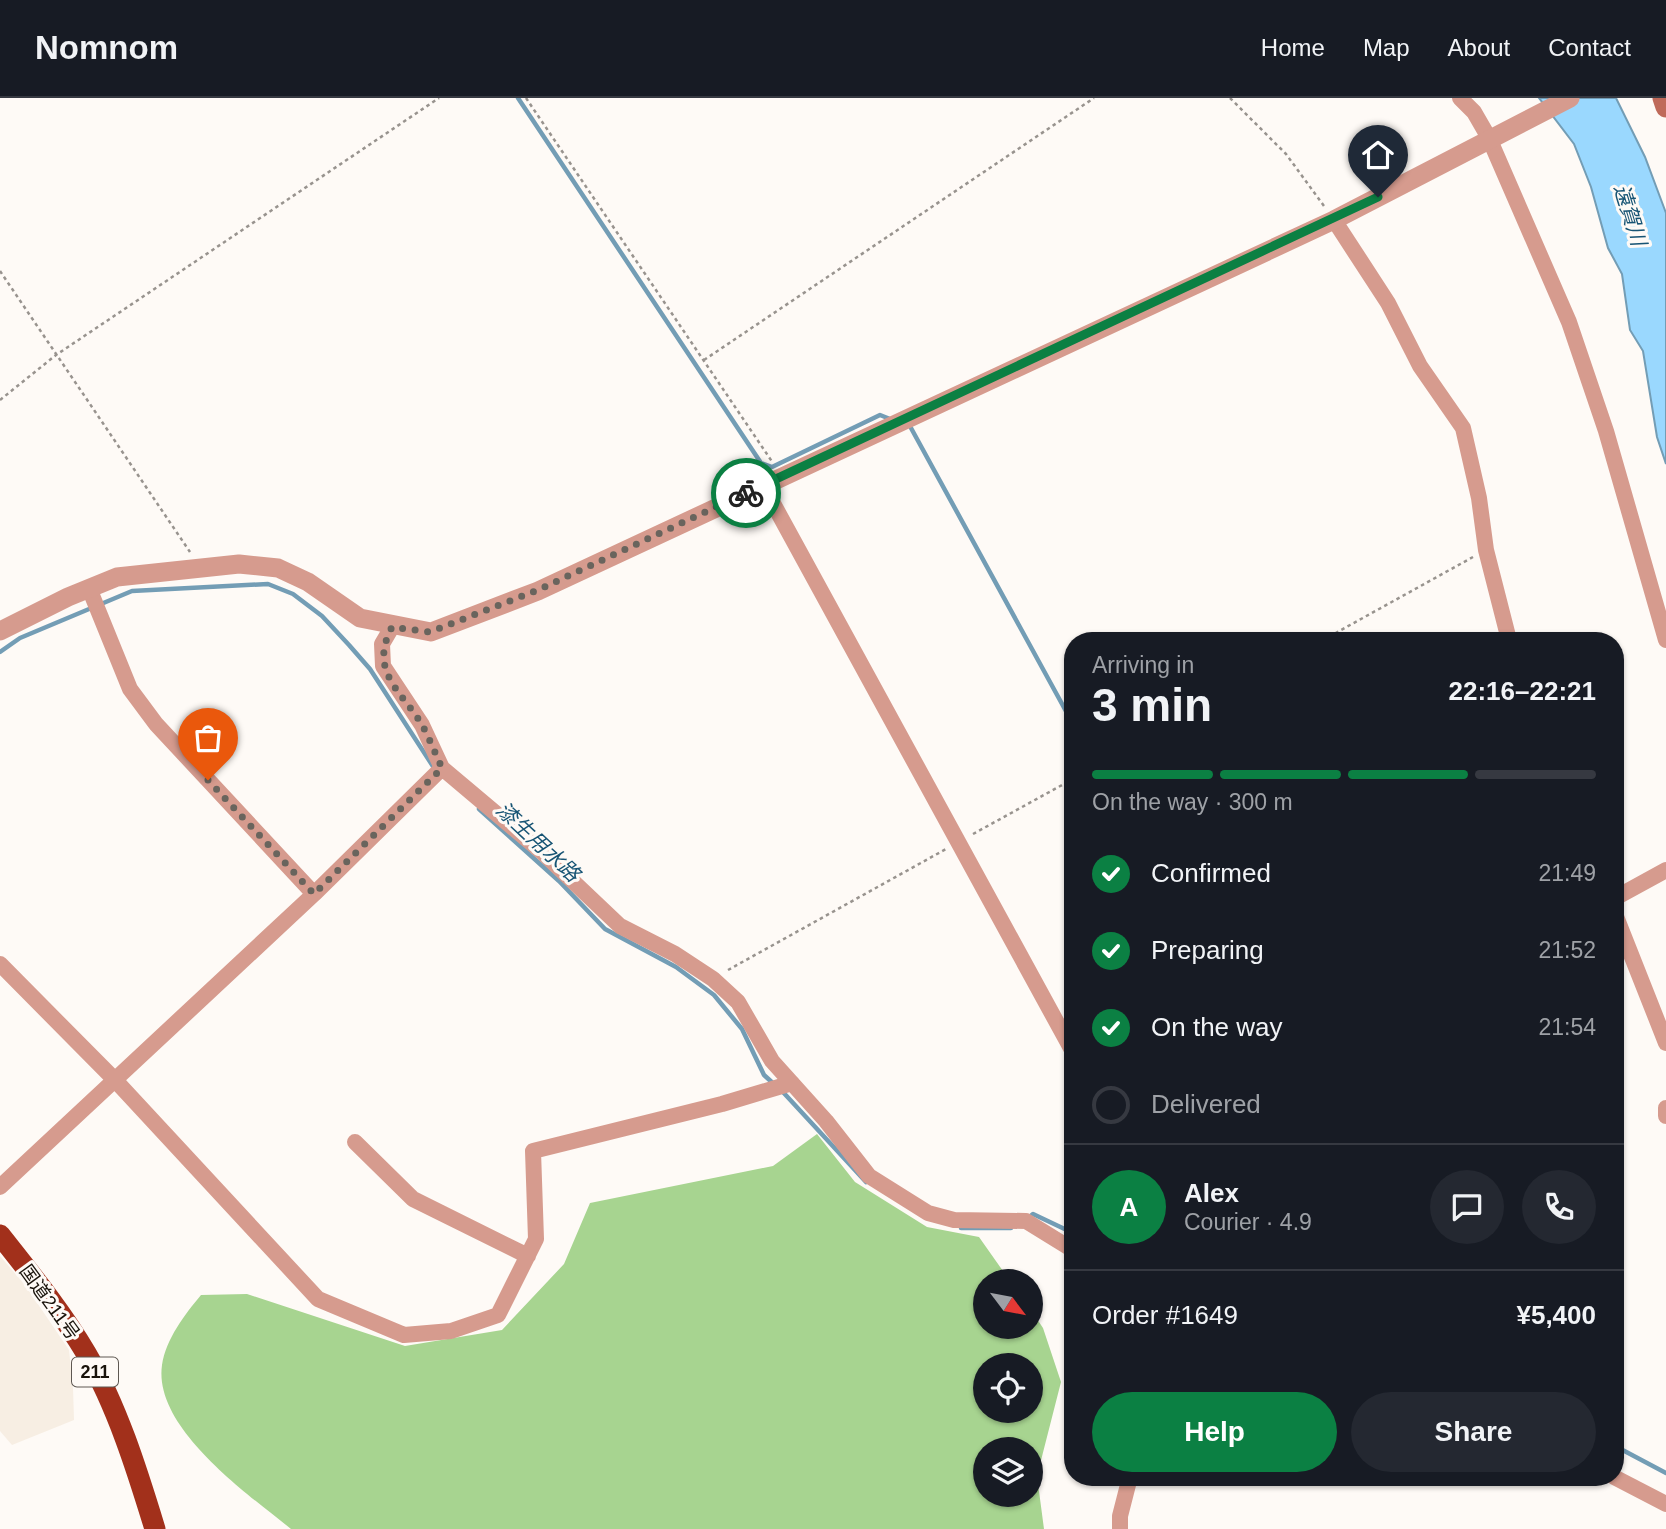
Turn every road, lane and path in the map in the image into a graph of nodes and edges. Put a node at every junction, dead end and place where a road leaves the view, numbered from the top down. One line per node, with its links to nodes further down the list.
1 (439, 98): 12 (path)
2 (526, 98): 13 (path)
3 (1094, 98): 13 (path)
4 (1230, 98): 10 (path)
5 (1460, 98): 9 (street)
6 (1570, 98): 9 (street)
7 (1663, 98): 8 (main road)
8 (1666, 107)
9 (1489, 138): 10 (street); 24 (street)
10 (1334, 220): 16 (street); 17 (street)
11 (0, 271): 12 (path)
12 (56, 355): 14 (path); 18 (path)
13 (704, 360): 15 (path)
14 (0, 400)
15 (772, 461)
16 (763, 485): 20 (street); 27 (street)
17 (1486, 550): 22 (path); 23 (street)
18 (201, 569): 19 (street); 20 (street)
19 (89, 588): 21 (street); 30 (street)
20 (392, 627): 25 (street)
21 (0, 631)
22 (1338, 632)
23 (1507, 632)
24 (1666, 640)
25 (442, 768): 30 (street); 33 (street)
26 (1064, 784): 27 (path)
27 (960, 841): 33 (path); 34 (street)
28 (1666, 870): 29 (street)
29 (1624, 893)
30 (314, 894): 36 (street)
31 (1624, 937): 35 (street)
32 (0, 964): 36 (street)
33 (713, 979): 37 (street)
34 (1064, 1035)
35 (1666, 1043)
36 (115, 1080): 41 (street); 44 (street)
37 (792, 1083): 43 (street); 44 (street)
38 (1666, 1108): 39 (street)
39 (1666, 1116)
40 (355, 1142): 44 (street)
41 (0, 1187)
42 (0, 1235): 48 (highway, 国道211号 / 211)
43 (1064, 1244)
44 (528, 1256)
45 (1624, 1482): 47 (street)
46 (1128, 1486): 49 (street)
47 (1666, 1504)
48 (155, 1529)
49 (1120, 1529)

